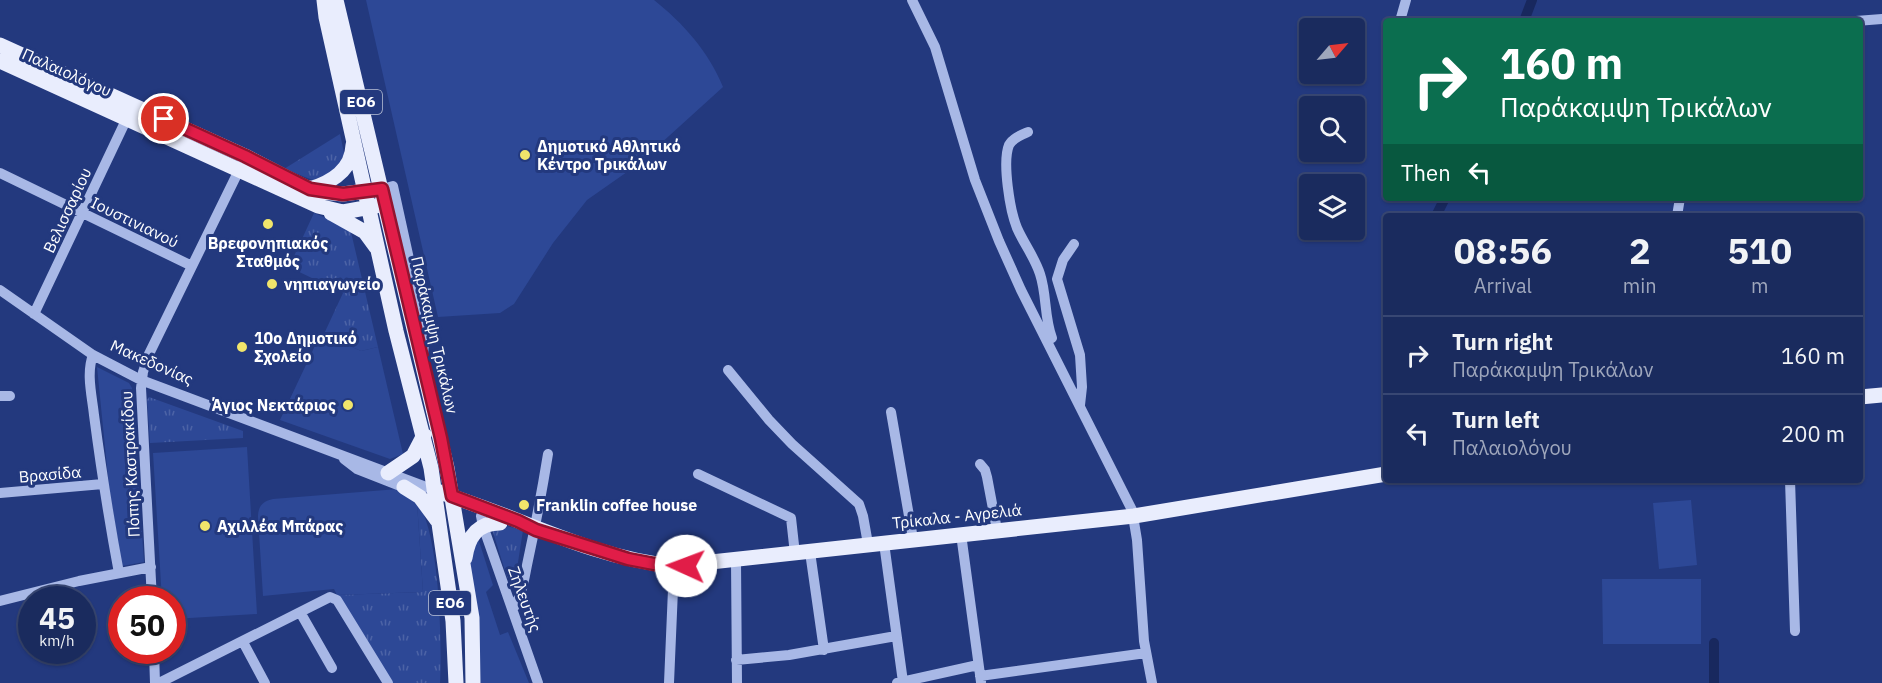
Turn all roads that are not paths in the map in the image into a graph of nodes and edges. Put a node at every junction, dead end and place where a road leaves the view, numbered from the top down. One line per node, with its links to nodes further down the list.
1 (324, 0): 12 (main road, Παράκαμψη Τρικάλων / ΕΟ6)
2 (336, 0): 16 (main road, Παράκαμψη Τρικάλων / ΕΟ6)
3 (912, 0): 28 (street)
4 (1406, 0): 5 (street)
5 (1402, 18)
6 (1882, 19): 7 (street)
7 (1863, 20)
8 (0, 45): 13 (main road, Παλαιολόγου)
9 (0, 61): 10 (main road, Παλαιολόγου)
10 (127, 118): 13 (main road, Παλαιολόγου); 21 (street, Βελισσαρίου)
11 (1028, 132): 28 (street)
12 (352, 139): 15 (main road); 17 (main road, Παράκαμψη Τρικάλων / ΕΟ6)
13 (242, 163): 15 (main road, Παλαιολόγου); 19 (main road, Παλαιολόγου); 24 (street, Πόπης Καστρακίδου)
14 (0, 173): 21 (street, Ιουστινιανού)
15 (310, 189): 17 (main road, Παλαιολόγου)
16 (382, 189): 17 (main road, Παλαιολόγου); 18 (main road, Παράκαμψη Τρικάλων / ΕΟ6)
17 (364, 192): 20 (main road, Παράκαμψη Τρικάλων / ΕΟ6)
18 (391, 203): 20 (main road, Παλαιολόγου); 47 (main road, Παράκαμψη Τρικάλων / ΕΟ6)
19 (318, 206): 20 (main road, Παλαιολόγου); 23 (main road)
20 (368, 208): 23 (main road, Παράκαμψη Τρικάλων / ΕΟ6)
21 (82, 213): 24 (street, Ιουστινιανού); 26 (street, Βελισσαρίου)
22 (1074, 244): 33 (street)
23 (378, 250): 35 (main road, Παράκαμψη Τρικάλων / ΕΟ6)
24 (192, 266): 30 (street, Πόπης Καστρακίδου)
25 (0, 290): 26 (street, Μακεδονίας)
26 (34, 314): 27 (street, Μακεδονίας)
27 (93, 355): 30 (street, Μακεδονίας); 43 (street, Πόπης Καστρακίδου)
28 (1056, 359): 33 (street)
29 (728, 370): 56 (street)
30 (141, 380): 36 (street, Μακεδονίας); 60 (street, Πόπης Καστρακίδου)
31 (1882, 395): 32 (main road)
32 (1863, 397)
33 (1080, 406): 48 (street)
34 (891, 412): 54 (street)
35 (424, 435): 39 (main road); 46 (main road, Παράκαμψη Τρικάλων / ΕΟ6)
36 (337, 453): 39 (street, Μακεδονίας); 44 (street, Μακεδονίας)
37 (548, 454): 51 (street)
38 (980, 464): 52 (street)
39 (388, 472): 46 (street, Μακεδονίας)
40 (698, 474): 57 (street)
41 (1383, 474): 48 (main road, Τρίκαλα - Αγρελιά)
42 (1790, 483): 67 (street)
43 (103, 484): 45 (street, Βρασίδα); 62 (street, Πόπης Καστρακίδου)
44 (404, 487): 46 (street, Μακεδονίας); 50 (main road)
45 (0, 493)
46 (435, 494): 47 (main road, Μακεδονίας); 50 (main road, Παράκαμψη Τρικάλων / ΕΟ6)
47 (453, 501): 49 (main road, Τρίκαλα - Αγρελιά); 51 (main road, Τρίκαλα - Αγρελιά); 61 (main road, Παράκαμψη Τρικάλων / ΕΟ6)
48 (1134, 516): 52 (main road, Τρίκαλα - Αγρελιά); 71 (street)
49 (482, 521): 51 (main road, Τρίκαλα - Αγρελιά); 61 (main road); 65 (street, Ζηλευτής)
50 (439, 523): 80 (main road, Παράκαμψη Τρικάλων / ΕΟ6)
51 (536, 530): 59 (main road, Τρίκαλα - Αγρελιά); 65 (street)
52 (997, 530): 53 (main road, Τρίκαλα - Αγρελιά)
53 (961, 534): 54 (main road, Τρίκαλα - Αγρελιά); 75 (street)
54 (913, 539): 55 (main road, Τρίκαλα - Αγρελιά)
55 (884, 543): 56 (main road, Τρίκαλα - Αγρελιά); 68 (street)
56 (868, 544): 57 (main road, Τρίκαλα - Αγρελιά)
57 (803, 553): 58 (main road, Τρίκαλα - Αγρελιά); 70 (street)
58 (736, 561): 59 (main road, Τρίκαλα - Αγρελιά); 72 (street)
59 (674, 566): 83 (street)
60 (151, 567): 62 (street); 63 (street, Πόπης Καστρακίδου)
61 (464, 567): 81 (main road, Παράκαμψη Τρικάλων / ΕΟ6)
62 (119, 573): 64 (street)
63 (152, 586)
64 (0, 601)
65 (513, 609): 82 (street, Ζηλευτής)
66 (300, 612): 69 (street); 74 (street); 79 (street)
67 (1795, 631)
68 (896, 636): 70 (street); 76 (street)
69 (243, 642): 77 (street); 78 (street)
70 (824, 650): 72 (street)
71 (1146, 653): 75 (street); 85 (street)
72 (736, 660): 84 (street)
73 (155, 664): 77 (street)
74 (332, 668)
75 (980, 675): 76 (street)
76 (900, 682)
77 (157, 683)
78 (265, 683)
79 (388, 683)
80 (456, 683)
81 (473, 683)
82 (538, 683)
83 (669, 683)
84 (736, 683)
85 (1152, 683)

